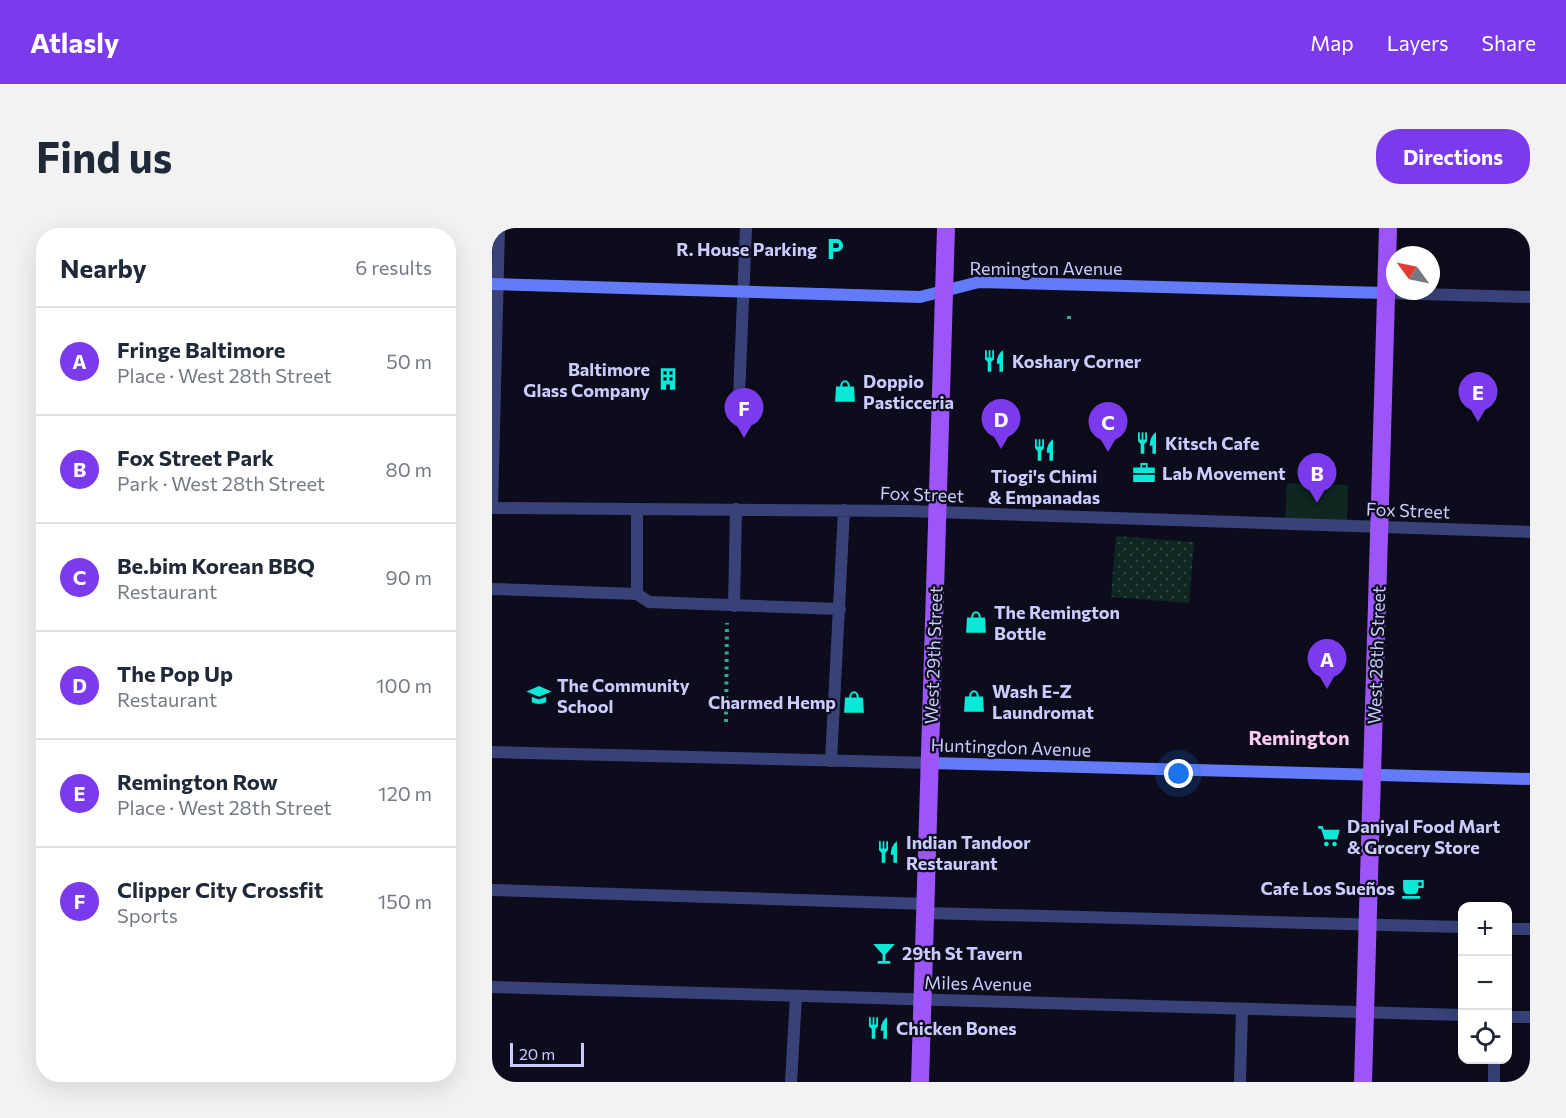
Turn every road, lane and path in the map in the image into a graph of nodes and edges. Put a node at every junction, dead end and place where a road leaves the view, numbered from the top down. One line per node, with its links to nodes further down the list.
1 (499, 228): 5 (street)
2 (746, 228): 6 (street)
3 (946, 228): 7 (main road, West 29th Street)
4 (1388, 228): 8 (main road, West 28th Street)
5 (494, 284): 6 (street, Remington Avenue); 11 (street)
6 (744, 291): 7 (street, Remington Avenue); 10 (street)
7 (944, 291): 8 (street, Remington Avenue); 15 (main road, West 29th Street)
8 (1385, 293): 9 (street, Remington Avenue); 16 (main road, West 28th Street)
9 (1530, 297)
10 (738, 421)
11 (492, 508): 12 (street, Fox Street)
12 (637, 509): 13 (street, Fox Street); 19 (street)
13 (736, 509): 14 (street, Fox Street); 20 (street)
14 (844, 510): 15 (street, Fox Street); 21 (street)
15 (937, 512): 16 (street, Fox Street); 25 (main road, West 29th Street)
16 (1381, 528): 17 (street, Fox Street); 26 (main road, West 28th Street)
17 (1530, 532)
18 (492, 589): 19 (street)
19 (637, 594): 20 (street)
20 (731, 605): 21 (street); 22 (path)
21 (840, 609): 24 (street)
22 (726, 722)
23 (492, 752): 24 (street, Huntingdon Avenue)
24 (831, 761): 25 (street, Huntingdon Avenue)
25 (930, 763): 26 (street, Huntingdon Avenue); 29 (main road, West 29th Street)
26 (1371, 775): 27 (street, Huntingdon Avenue); 30 (main road, West 28th Street)
27 (1530, 779)
28 (492, 890): 29 (street)
29 (926, 909): 30 (street); 36 (main road, West 29th Street)
30 (1367, 925): 31 (street); 38 (main road, West 28th Street)
31 (1458, 927)
32 (1512, 929): 33 (street)
33 (1530, 929)
34 (492, 987): 35 (street, Miles Avenue)
35 (796, 996): 36 (street, Miles Avenue); 43 (street)
36 (924, 1000): 37 (street, Miles Avenue); 44 (main road, West 29th Street)
37 (1242, 1009): 38 (street, Miles Avenue); 45 (street)
38 (1365, 1012): 39 (street, Miles Avenue); 46 (main road, West 28th Street)
39 (1458, 1015)
40 (1512, 1017): 41 (street)
41 (1530, 1017)
42 (1494, 1064): 47 (street)
43 (791, 1082)
44 (920, 1082)
45 (1240, 1082)
46 (1363, 1082)
47 (1494, 1082)

